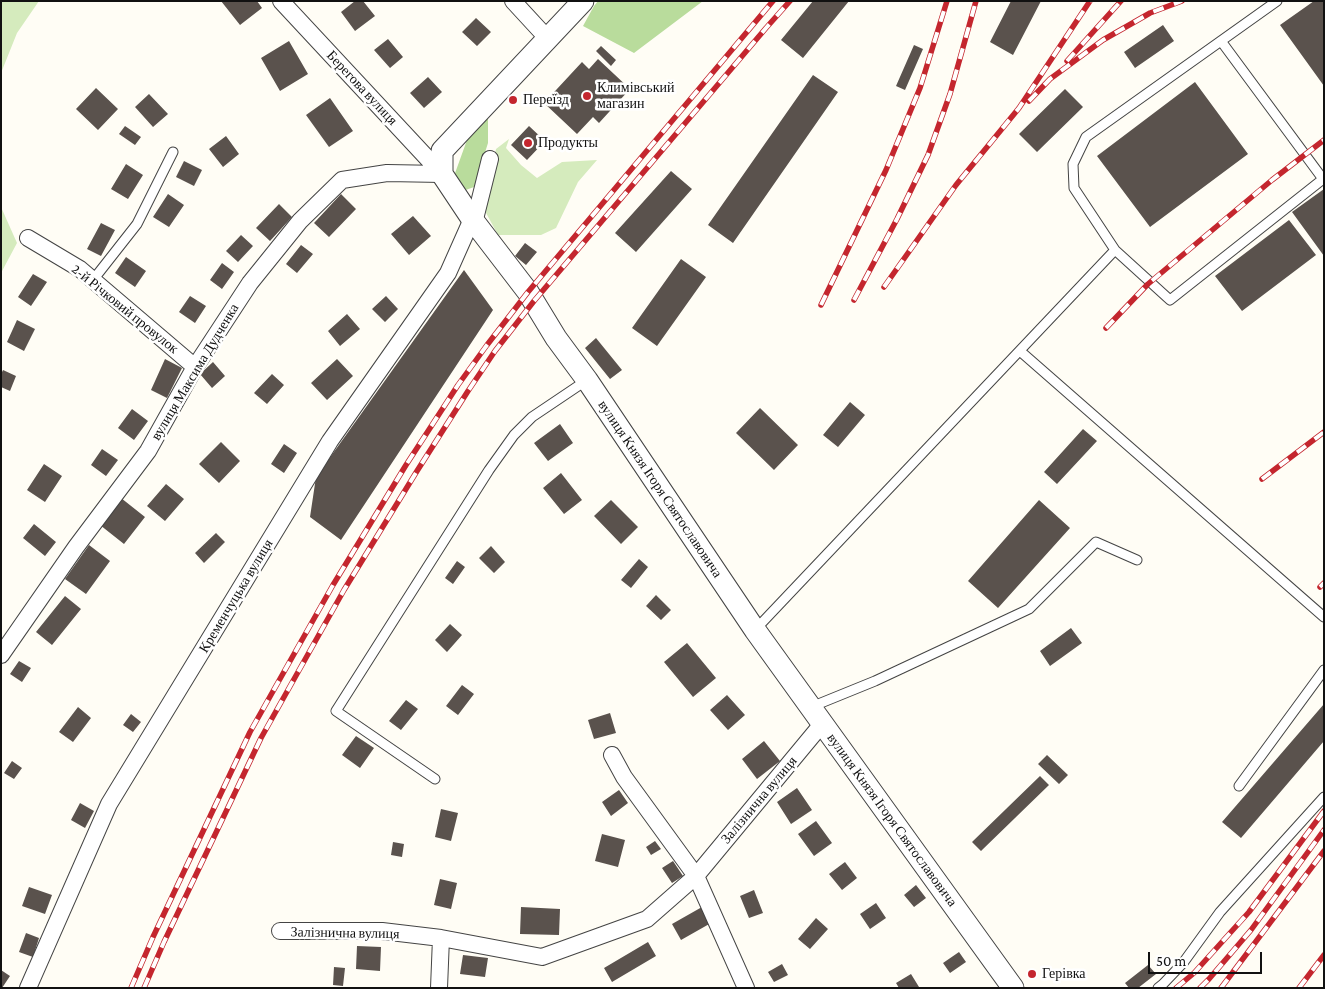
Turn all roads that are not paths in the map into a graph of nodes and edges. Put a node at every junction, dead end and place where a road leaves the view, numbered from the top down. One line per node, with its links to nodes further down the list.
1 (281, 1): 9 (street, Берегова вулиця)
2 (513, 1): 5 (street)
3 (583, 1): 5 (street)
4 (1276, 1): 6 (lane)
5 (548, 39): 9 (street)
6 (1221, 41): 12 (lane); 12 (lane)
7 (173, 152): 13 (lane)
8 (490, 159): 10 (street, Кременчуцька вулиця)
9 (442, 174): 10 (street, вулиця Князя Ігоря Святославовича); 15 (street, вулиця Максима Дудченка)
10 (473, 221): 16 (street, вулиця Князя Ігоря Святославовича); 30 (street, Кременчуцька вулиця)
11 (28, 238): 13 (street, 2-й Річковий провулок)
12 (1115, 250): 14 (lane)
13 (93, 280): 15 (street, 2-й Річковий провулок)
14 (1020, 351): 18 (lane); 19 (lane)
15 (195, 367): 20 (street, вулиця Максима Дудченка)
16 (587, 380): 19 (street, вулиця Князя Ігоря Святославовича); 24 (lane)
17 (1137, 560): 22 (lane)
18 (1324, 616)
19 (755, 630): 22 (street, вулиця Князя Ігоря Святославовича)
20 (1, 655)
21 (1324, 670): 25 (lane)
22 (816, 716): 27 (street, Залізнична вулиця); 33 (street, вулиця Князя Ігоря Святославовича)
23 (612, 755): 27 (street)
24 (435, 779)
25 (1239, 786)
26 (1324, 797): 34 (lane)
27 (696, 876): 29 (street, Залізнична вулиця); 32 (street)
28 (280, 931): 29 (street, Залізнична вулиця)
29 (441, 938): 31 (street)
30 (28, 988)
31 (440, 988)
32 (746, 988)
33 (1013, 988)
34 (1158, 988)

